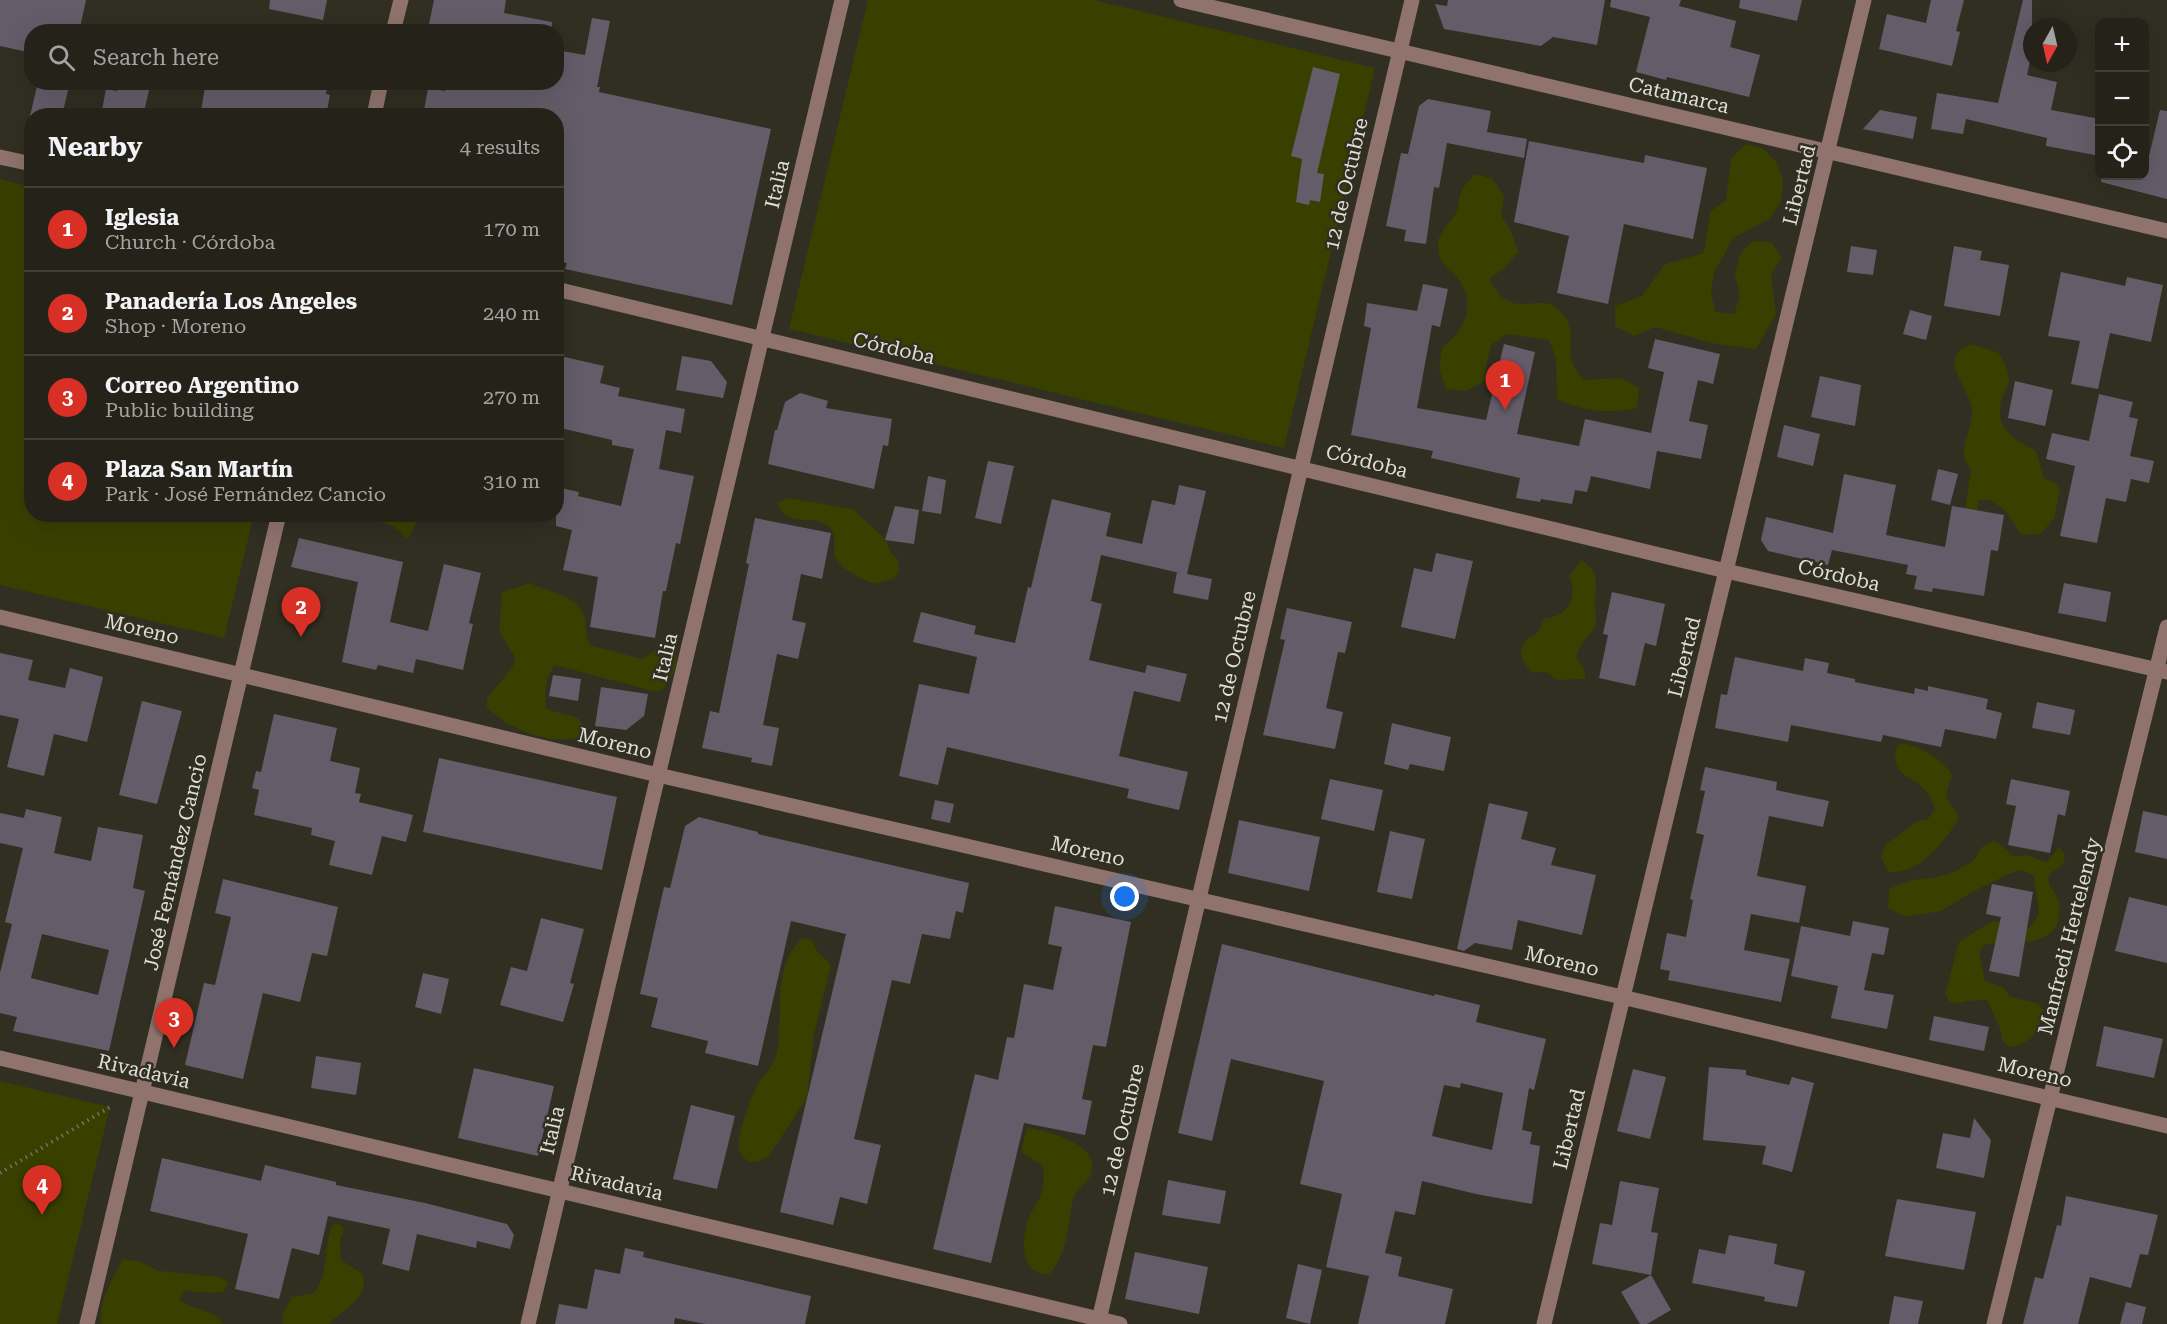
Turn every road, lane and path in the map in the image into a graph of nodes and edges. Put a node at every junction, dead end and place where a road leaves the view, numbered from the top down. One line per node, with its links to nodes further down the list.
1 (401, 0): 6 (street)
2 (842, 0): 15 (street, Italia)
3 (1181, 0): 7 (street, Catamarca)
4 (1412, 0): 7 (street, 12 de Octubre)
5 (1864, 0): 10 (street, Libertad)
6 (395, 24)
7 (1400, 51): 10 (street, Catamarca); 16 (street, 12 de Octubre)
8 (379, 90): 9 (street)
9 (376, 108)
10 (1829, 151): 13 (street, Catamarca); 18 (street, Libertad)
11 (0, 157): 12 (street)
12 (24, 162)
13 (2167, 231)
14 (564, 291): 15 (street, Córdoba)
15 (762, 338): 16 (street, Córdoba); 23 (street, Italia)
16 (1301, 466): 18 (street, Córdoba); 24 (street, 12 de Octubre)
17 (277, 522): 22 (street, José Fernández Cancio)
18 (1726, 571): 21 (street, Córdoba); 25 (street, Libertad)
19 (0, 617): 22 (street, Moreno)
20 (2167, 627): 21 (street, Manfredi Hertelendy)
21 (2162, 671): 28 (street, Manfredi Hertelendy)
22 (241, 673): 23 (street, Moreno); 27 (street, José Fernández Cancio)
23 (658, 775): 24 (street, Moreno); 32 (street, Italia)
24 (1198, 898): 25 (street, Moreno); 33 (street, 12 de Octubre)
25 (1623, 997): 28 (street, Moreno); 37 (street, Libertad)
26 (0, 1058): 27 (street, Rivadavia)
27 (142, 1092): 32 (street, Rivadavia); 34 (street, José Fernández Cancio)
28 (2050, 1098): 30 (street, Moreno); 38 (street, Manfredi Hertelendy)
29 (110, 1107): 31 (path)
30 (2167, 1126)
31 (0, 1173)
32 (560, 1191): 33 (street, Rivadavia); 35 (street, Italia)
33 (1098, 1322): 36 (street, Rivadavia)
34 (87, 1324)
35 (528, 1324)
36 (1120, 1324)
37 (1544, 1324)
38 (1994, 1324)

